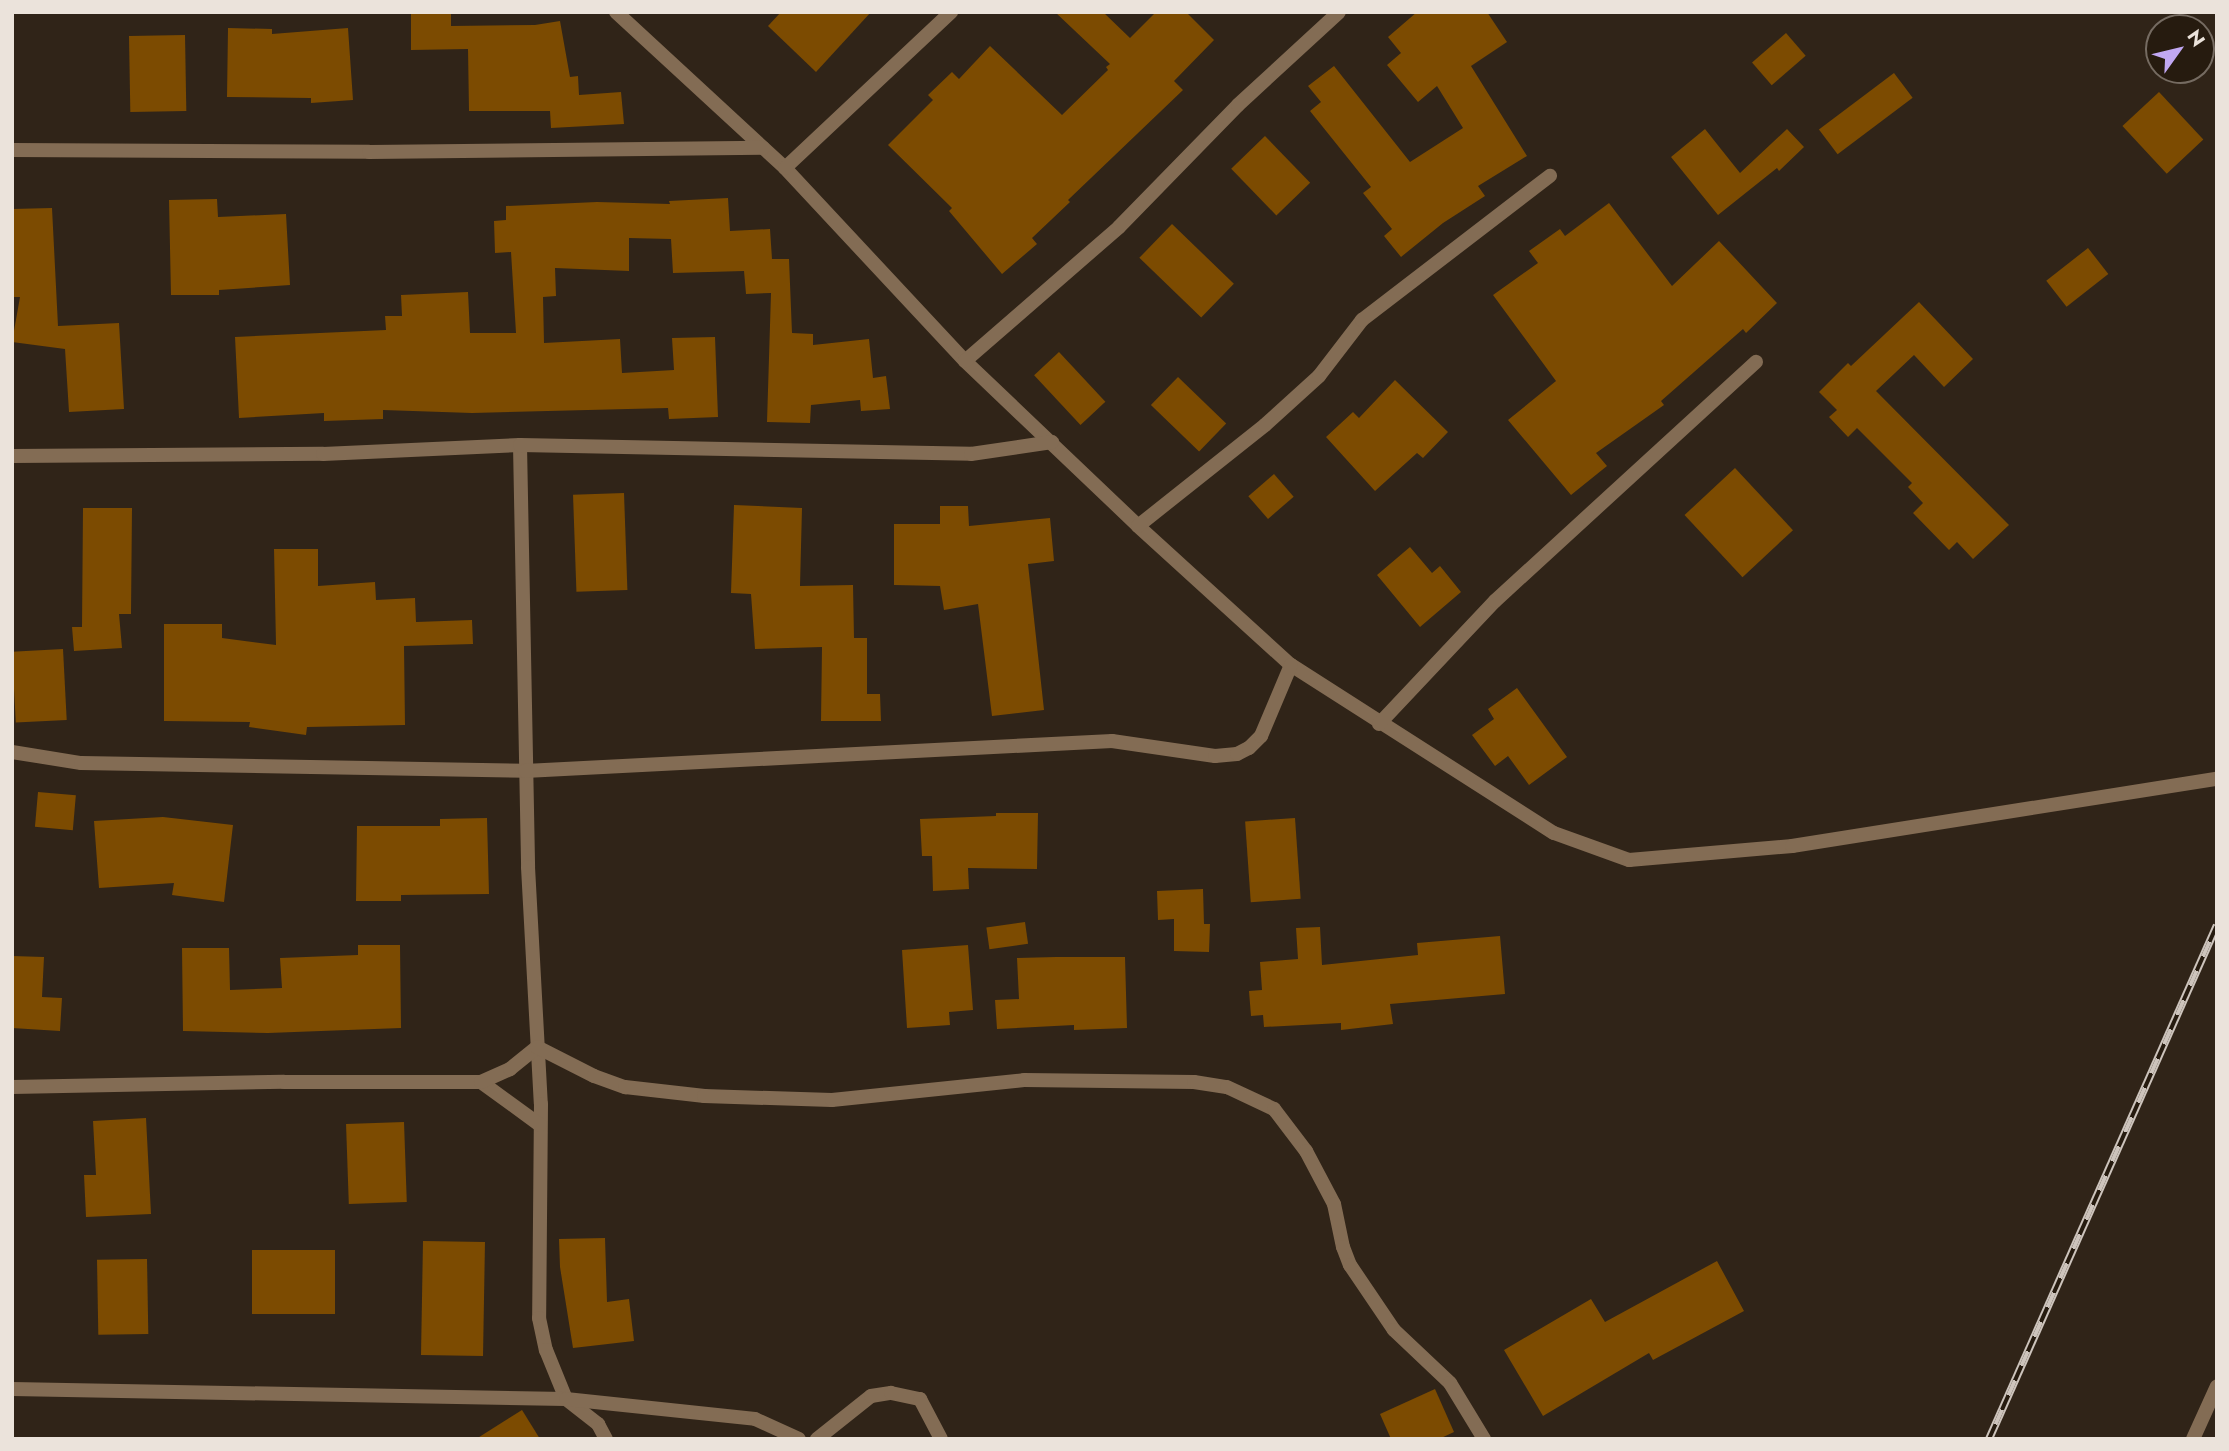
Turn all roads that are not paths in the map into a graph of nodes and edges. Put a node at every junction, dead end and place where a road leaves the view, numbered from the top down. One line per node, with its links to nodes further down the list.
1 (616, 12): 4 (street)
2 (951, 12): 6 (street)
3 (1339, 12): 8 (street)
4 (763, 148): 5 (street); 6 (street)
5 (12, 150)
6 (785, 168): 8 (street)
7 (1550, 176): 13 (street)
8 (965, 361): 10 (street)
9 (1756, 362): 15 (street)
10 (1052, 442): 11 (street); 13 (street)
11 (520, 445): 12 (street); 17 (street)
12 (12, 456)
13 (1138, 526): 14 (street)
14 (1291, 665): 15 (street); 17 (street)
15 (1379, 724): 18 (street)
16 (12, 752): 17 (street)
17 (525, 771): 19 (street)
18 (2217, 779)
19 (537, 1047): 20 (street); 22 (street); 30 (street)
20 (481, 1082): 21 (street); 22 (street)
21 (12, 1087)
22 (540, 1125): 25 (street)
23 (2217, 1386): 31 (street)
24 (12, 1389): 25 (street)
25 (566, 1399): 26 (street); 27 (street)
26 (606, 1439)
27 (799, 1439)
28 (817, 1439): 29 (street)
29 (941, 1439)
30 (1485, 1439)
31 (2193, 1439)

